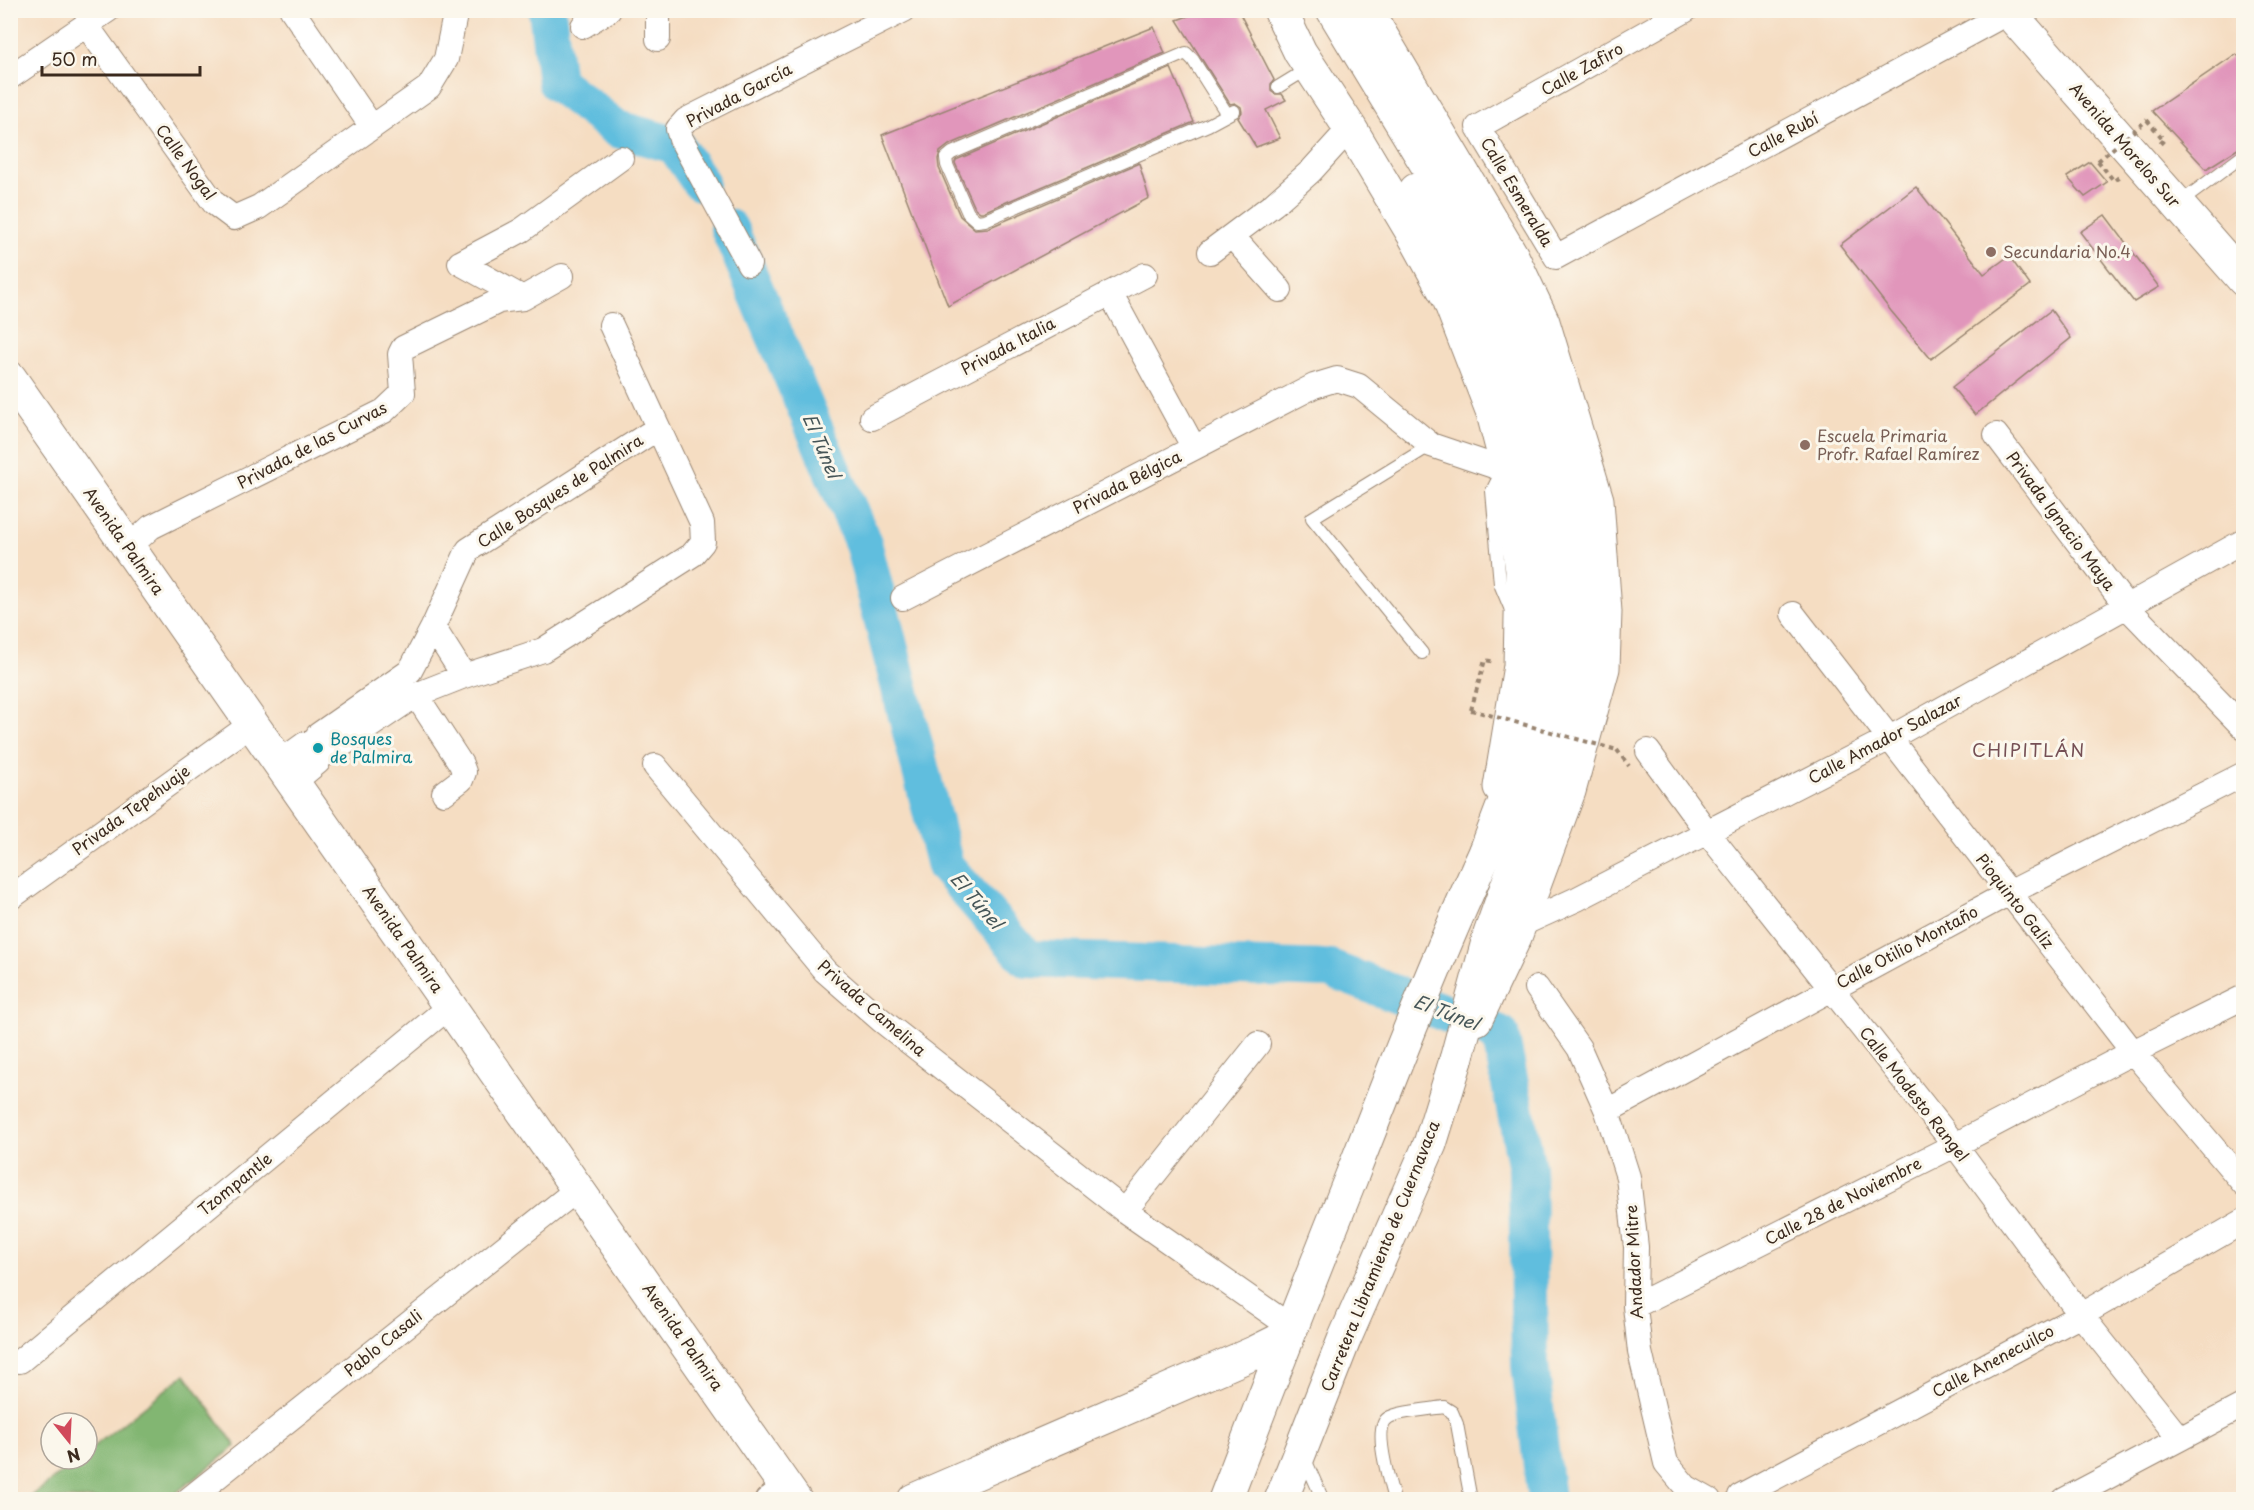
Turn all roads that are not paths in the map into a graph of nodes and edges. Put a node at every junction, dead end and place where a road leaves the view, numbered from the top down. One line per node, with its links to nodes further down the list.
1 (108, 10): 13 (street)
2 (292, 10): 21 (street)
3 (456, 10): 21 (street)
4 (609, 10): 14 (street)
5 (658, 10): 15 (street)
6 (904, 10): 29 (street, Privada García)
7 (1280, 10): 16 (main road)
8 (1309, 10): 62 (main road)
9 (1333, 10): 65 (main road)
10 (1366, 10): 65 (main road)
11 (1686, 10): 20 (street, Calle Zafiro)
12 (2008, 11): 25 (main road, Avenida Morelos Sur); 28 (street, Calle Rubí)
13 (87, 26): 17 (street); 21 (street, Calle Nogal)
14 (583, 26)
15 (658, 39)
16 (1310, 67): 18 (lane); 22 (main road)
17 (10, 77)
18 (1278, 87)
19 (1231, 112): 19 (lane)
20 (1478, 127): 28 (street, Calle Esmeralda)
21 (372, 128)
22 (1350, 128): 26 (street); 43 (main road)
23 (2244, 155): 25 (lane)
24 (621, 158): 35 (street)
25 (2177, 205): 32 (main road, Avenida Morelos Sur)
26 (1232, 236): 27 (street); 33 (street)
27 (1210, 252)
28 (1556, 257)
29 (749, 264)
30 (1145, 275): 34 (street, Privada Italia)
31 (562, 276): 35 (street, Privada de las Curvas)
32 (2244, 280)
33 (1280, 290)
34 (1110, 293): 38 (street, Privada Italia); 42 (street, Privada Bélgica)
35 (524, 298): 45 (street, Privada de las Curvas)
36 (611, 325): 39 (street)
37 (10, 378): 45 (main road, Avenida Palmira)
38 (872, 418)
39 (658, 428): 49 (street, Calle Bosques de Palmira); 51 (street, Calle Bosques de Palmira)
40 (1996, 435): 47 (street, Privada Ignacio Maya)
41 (1431, 445): 42 (street); 43 (street); 50 (lane)
42 (1194, 448): 46 (street, Privada Bélgica)
43 (1509, 473): 62 (main road)
44 (2244, 541): 47 (street, Calle Amador Salazar)
45 (129, 547): 53 (main road, Avenida Palmira)
46 (903, 598)
47 (2127, 607): 54 (street, Privada Ignacio Maya); 55 (street, Calle Amador Salazar)
48 (1793, 614): 55 (street, Pioquinto Galiz)
49 (433, 627): 51 (street); 57 (street, Calle Bosques de Palmira)
50 (1422, 653)
51 (464, 676): 52 (street, Calle Bosques de Palmira)
52 (416, 695): 57 (street, Calle Bosques de Palmira); 60 (street)
53 (253, 723): 57 (main road, Avenida Palmira); 64 (street, Privada Tepehuaje)
54 (2244, 728)
55 (1888, 739): 61 (street, Calle Amador Salazar); 63 (street, Pioquinto Galiz)
56 (1648, 751): 61 (street, Calle Modesto Rangel)
57 (308, 756): 69 (main road, Avenida Palmira)
58 (656, 766): 76 (street, Privada Camelina)
59 (2244, 774): 63 (street, Calle Otilio Montaño)
60 (444, 793)
61 (1707, 832): 65 (street, Calle Amador Salazar); 67 (street, Calle Modesto Rangel)
62 (1486, 851): 80 (main road)
63 (2009, 892): 67 (street, Calle Otilio Montaño); 71 (street, Pioquinto Galiz)
64 (10, 898)
65 (1508, 932): 84 (main road, Carretera Libramiento de Cuernavaca)
66 (1537, 988): 72 (street, Andador Mitre)
67 (1830, 988): 72 (street, Calle Otilio Montaño); 73 (street, Calle Modesto Rangel)
68 (2244, 997): 71 (street, Calle 28 de Noviembre)
69 (450, 1006): 75 (main road, Avenida Palmira); 81 (street, Tzompantle)
70 (1258, 1044): 76 (street)
71 (2133, 1052): 73 (street, Calle 28 de Noviembre); 74 (street, Pioquinto Galiz)
72 (1607, 1111): 78 (street, Andador Mitre)
73 (1955, 1145): 78 (street, Calle 28 de Noviembre); 79 (street, Calle Modesto Rangel)
74 (2244, 1184)
75 (579, 1188): 85 (main road, Avenida Palmira); 87 (street, Pablo Casali)
76 (1125, 1211): 80 (street, Privada Camelina)
77 (2244, 1221): 79 (street, Calle Anenecuilco)
78 (1635, 1306): 94 (street, Andador Mitre)
79 (2081, 1315): 83 (street, Calle Modesto Rangel); 86 (street, Calle Anenecuilco)
80 (1288, 1332): 88 (main road); 89 (main road)
81 (20, 1361)
82 (2244, 1406): 83 (street)
83 (2179, 1438): 95 (street)
84 (1301, 1450): 90 (main road, Carretera Libramiento de Cuernavaca); 91 (lane)
85 (783, 1495)
86 (1740, 1496)
87 (188, 1500)
88 (914, 1500)
89 (1225, 1500)
90 (1281, 1500)
91 (1323, 1500)
92 (1394, 1500): 93 (lane)
93 (1471, 1500)
94 (1709, 1500)
95 (2064, 1500)

